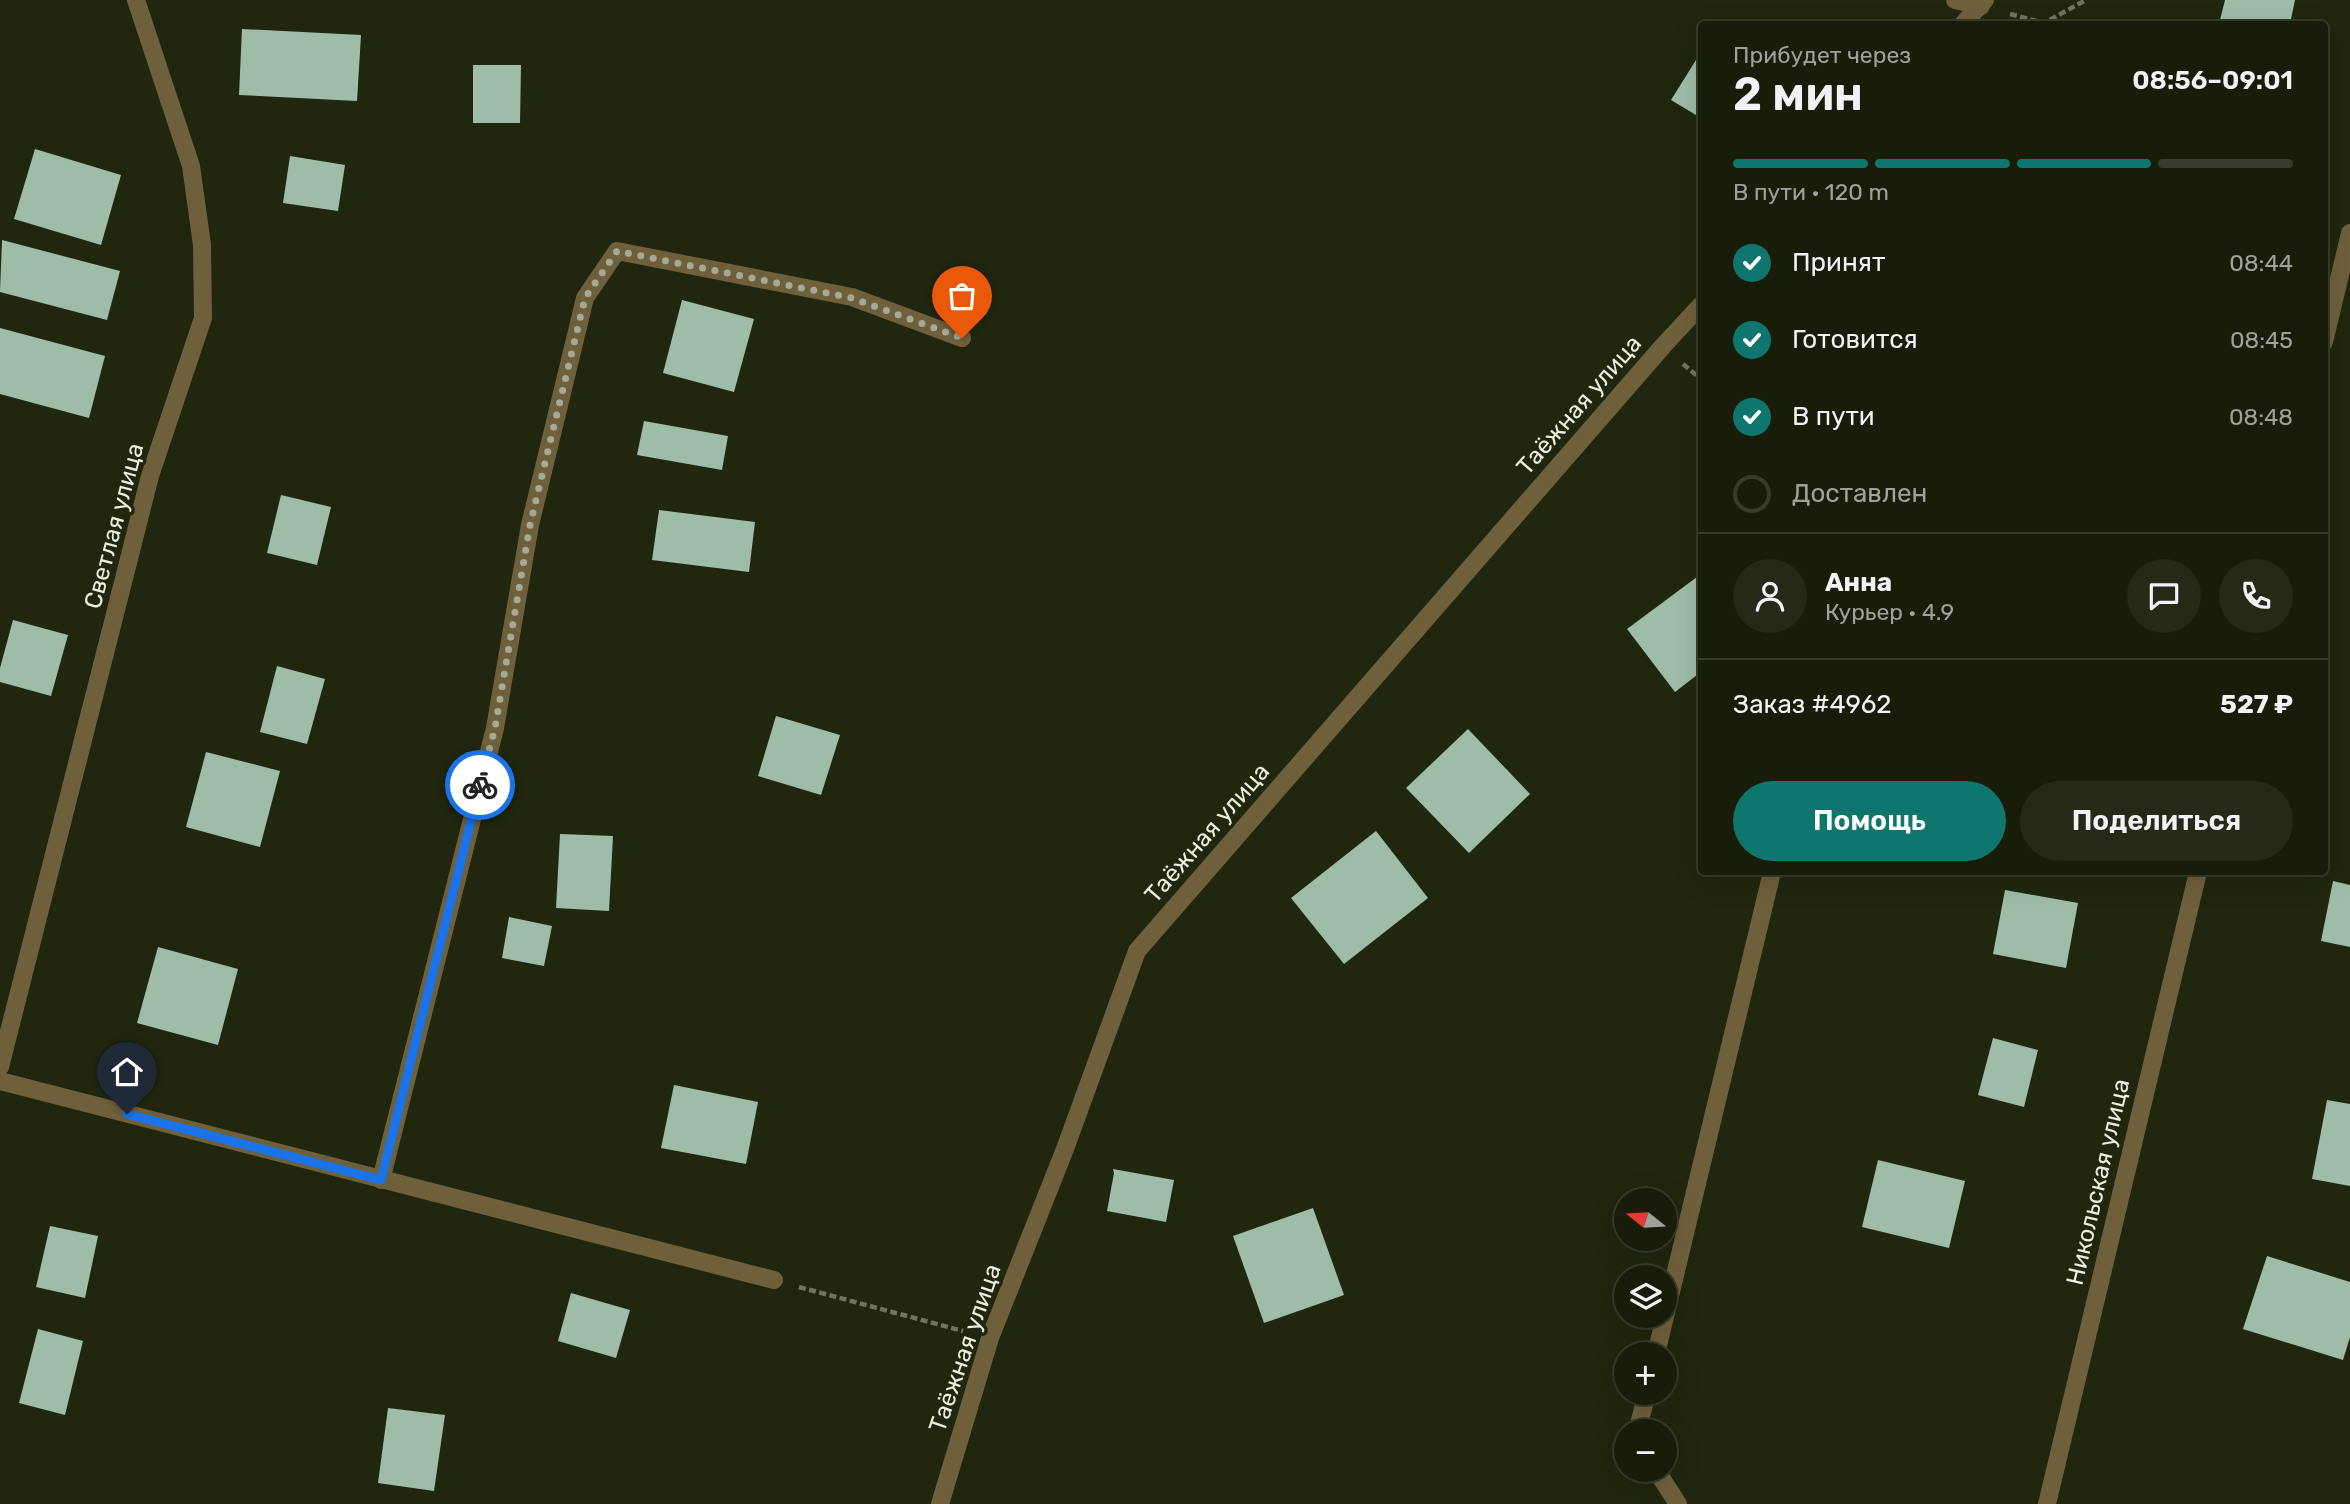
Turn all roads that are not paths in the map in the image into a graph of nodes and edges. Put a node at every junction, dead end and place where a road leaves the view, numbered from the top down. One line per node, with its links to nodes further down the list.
1 (136, 0): 11 (street, Светлая улица)
2 (1955, 0): 3 (street)
3 (1983, 3): 4 (street)
4 (1966, 21)
5 (2350, 233): 7 (street)
6 (1698, 308): 17 (street, Таёжная улица)
7 (2328, 325)
8 (962, 338): 13 (street)
9 (1771, 875): 15 (street)
10 (2197, 875): 19 (street, Никольская улица)
11 (0, 1067)
12 (0, 1081): 13 (street)
13 (381, 1180): 14 (street)
14 (774, 1280)
15 (1659, 1342)
16 (1664, 1482): 18 (street)
17 (940, 1504)
18 (1678, 1504)
19 (2047, 1504)

